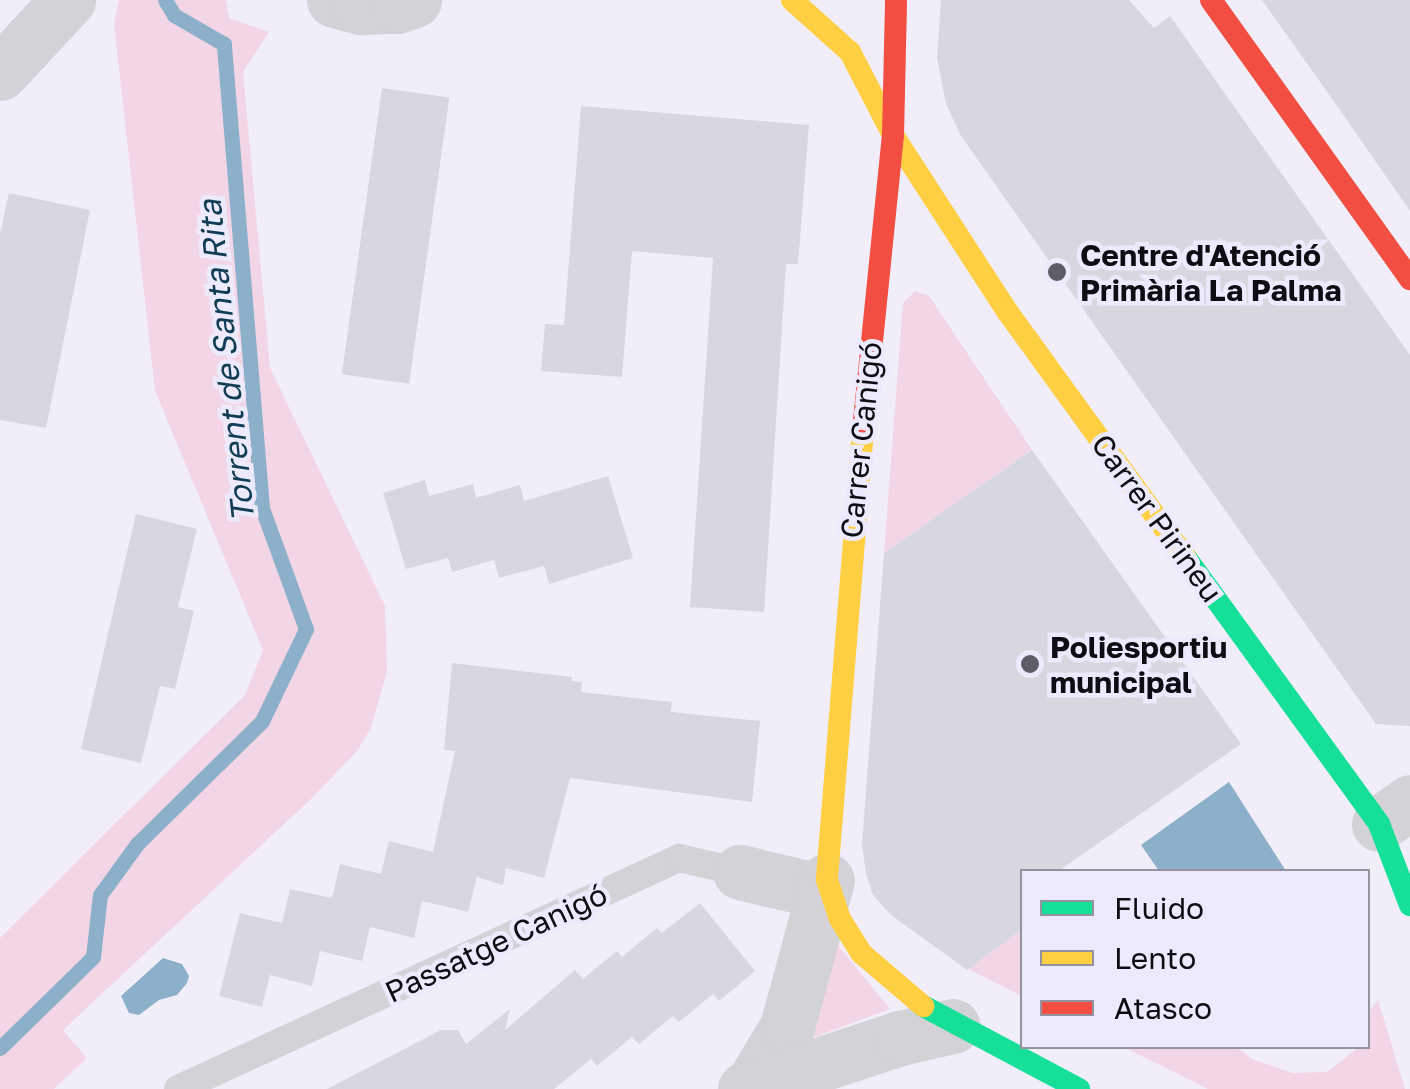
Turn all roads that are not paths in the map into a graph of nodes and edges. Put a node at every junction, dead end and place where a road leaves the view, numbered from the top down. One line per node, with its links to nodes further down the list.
1 (334, 0): 2 (street)
2 (414, 0)
3 (792, 0): 8 (street, Carrer Pirineu)
4 (896, 0): 8 (street, Carrer Canigó)
5 (1211, 0): 9 (street)
6 (66, 1): 7 (street)
7 (0, 73)
8 (893, 136): 10 (street, Carrer Pirineu); 12 (street, Carrer Canigó)
9 (1410, 280)
10 (1394, 813): 13 (street, Carrer Pirineu)
11 (740, 872): 12 (street, Passatge Canigó); 16 (lane, Passatge Canigó)
12 (825, 886): 14 (street, Carrer Canigó); 15 (street, Carrer Canigó)
13 (1410, 905)
14 (954, 1026): 15 (street); 17 (street, Carrer Canigó)
15 (763, 1086)
16 (178, 1089)
17 (1079, 1089)

